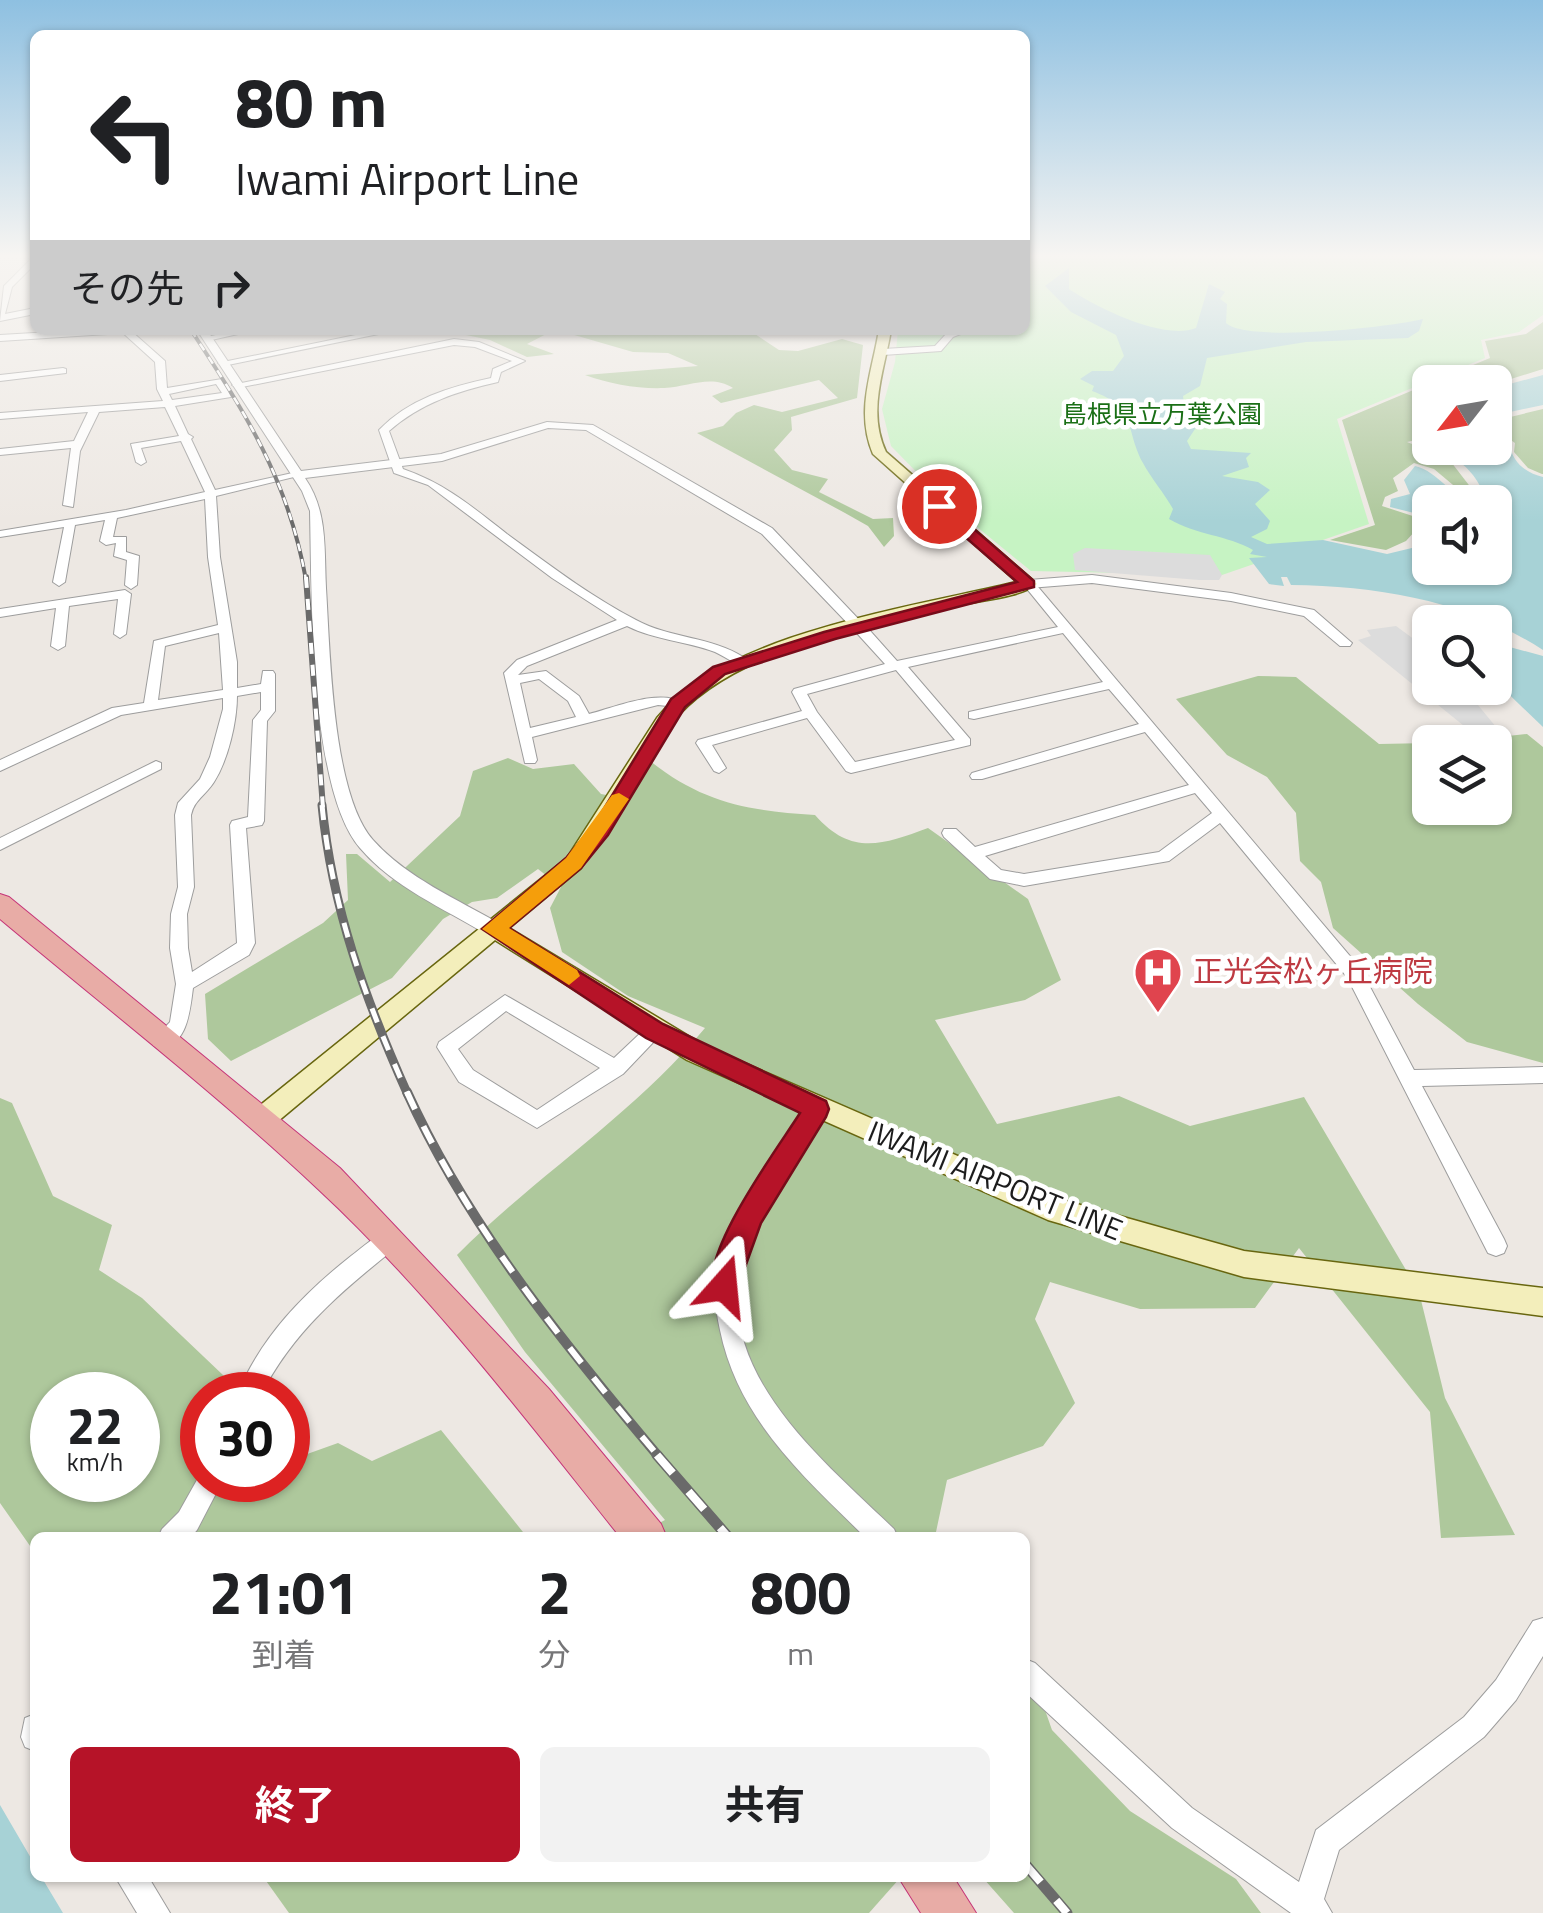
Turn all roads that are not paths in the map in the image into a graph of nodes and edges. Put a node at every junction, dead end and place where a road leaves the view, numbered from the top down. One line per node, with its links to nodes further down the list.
1 (141, 343): 13 (street)
2 (211, 343): 9 (street)
3 (310, 343): 9 (street)
4 (448, 343): 12 (street)
5 (468, 343): 20 (street)
6 (883, 343): 8 (main road)
7 (942, 343): 8 (street)
8 (882, 352): 28 (main road)
9 (223, 363): 12 (street)
10 (63, 371): 11 (street)
11 (0, 378)
12 (238, 385): 21 (street)
13 (166, 397): 13 (street); 14 (street); 16 (street)
14 (95, 408): 15 (street); 17 (street)
15 (0, 416)
16 (188, 437): 19 (street); 22 (street)
17 (78, 444): 18 (street); 23 (street)
18 (0, 452)
19 (141, 462)
20 (396, 465): 21 (street); 32 (street); 34 (street)
21 (297, 475): 22 (street); 62 (street)
22 (210, 492): 24 (street); 33 (street)
23 (70, 505)
24 (112, 516): 25 (street); 29 (street)
25 (70, 523): 26 (street); 27 (street)
26 (0, 534)
27 (59, 582)
28 (1028, 584): 34 (main road); 35 (street); 37 (street)
29 (131, 585)
30 (63, 603): 31 (street); 36 (street); 38 (street)
31 (0, 613)
32 (628, 621): 39 (street); 41 (street)
33 (222, 628): 43 (street); 45 (street)
34 (860, 628): 39 (main road); 40 (street)
35 (1066, 629): 40 (street); 42 (street)
36 (120, 634)
37 (1345, 642)
38 (58, 646)
39 (740, 661): 44 (main road)
40 (897, 666): 46 (street); 46 (street)
41 (511, 681): 48 (street); 50 (street)
42 (1112, 684): 47 (street); 49 (street)
43 (231, 693): 45 (street); 63 (street); 63 (street)
44 (678, 703): 48 (street); 62 (main road)
45 (150, 706): 52 (street)
46 (810, 714): 54 (street)
47 (974, 715)
48 (585, 720): 50 (street)
49 (1149, 726): 55 (street); 56 (street)
50 (524, 734): 51 (street)
51 (530, 760)
52 (0, 766)
53 (156, 766): 59 (street)
54 (719, 768)
55 (977, 776)
56 (1199, 788): 57 (street); 60 (street)
57 (1221, 814): 60 (street); 68 (street)
58 (950, 832): 60 (street)
59 (0, 846)
60 (971, 854)
61 (0, 904): 65 (highway)
62 (493, 929): 64 (main road, IWAMI AIRPORT LINE); 70 (main road)
63 (185, 984): 65 (street)
64 (655, 1031): 66 (street); 69 (main road, IWAMI AIRPORT LINE)
65 (161, 1041): 70 (highway)
66 (616, 1068): 66 (street)
67 (1543, 1075): 68 (street)
68 (1410, 1078): 72 (street)
69 (816, 1109): 73 (main road, IWAMI AIRPORT LINE); 78 (street)
70 (262, 1119): 71 (highway)
71 (390, 1239): 74 (street); 77 (highway)
72 (1496, 1246)
73 (1541, 1307)
74 (262, 1372)
75 (198, 1502): 76 (street)
76 (178, 1532)
77 (641, 1532)
78 (879, 1532)
79 (1543, 1632): 83 (street)
80 (1030, 1679): 83 (street)
81 (133, 1882): 84 (street)
82 (926, 1882): 85 (highway)
83 (1312, 1910)
84 (155, 1913)
85 (952, 1913)

